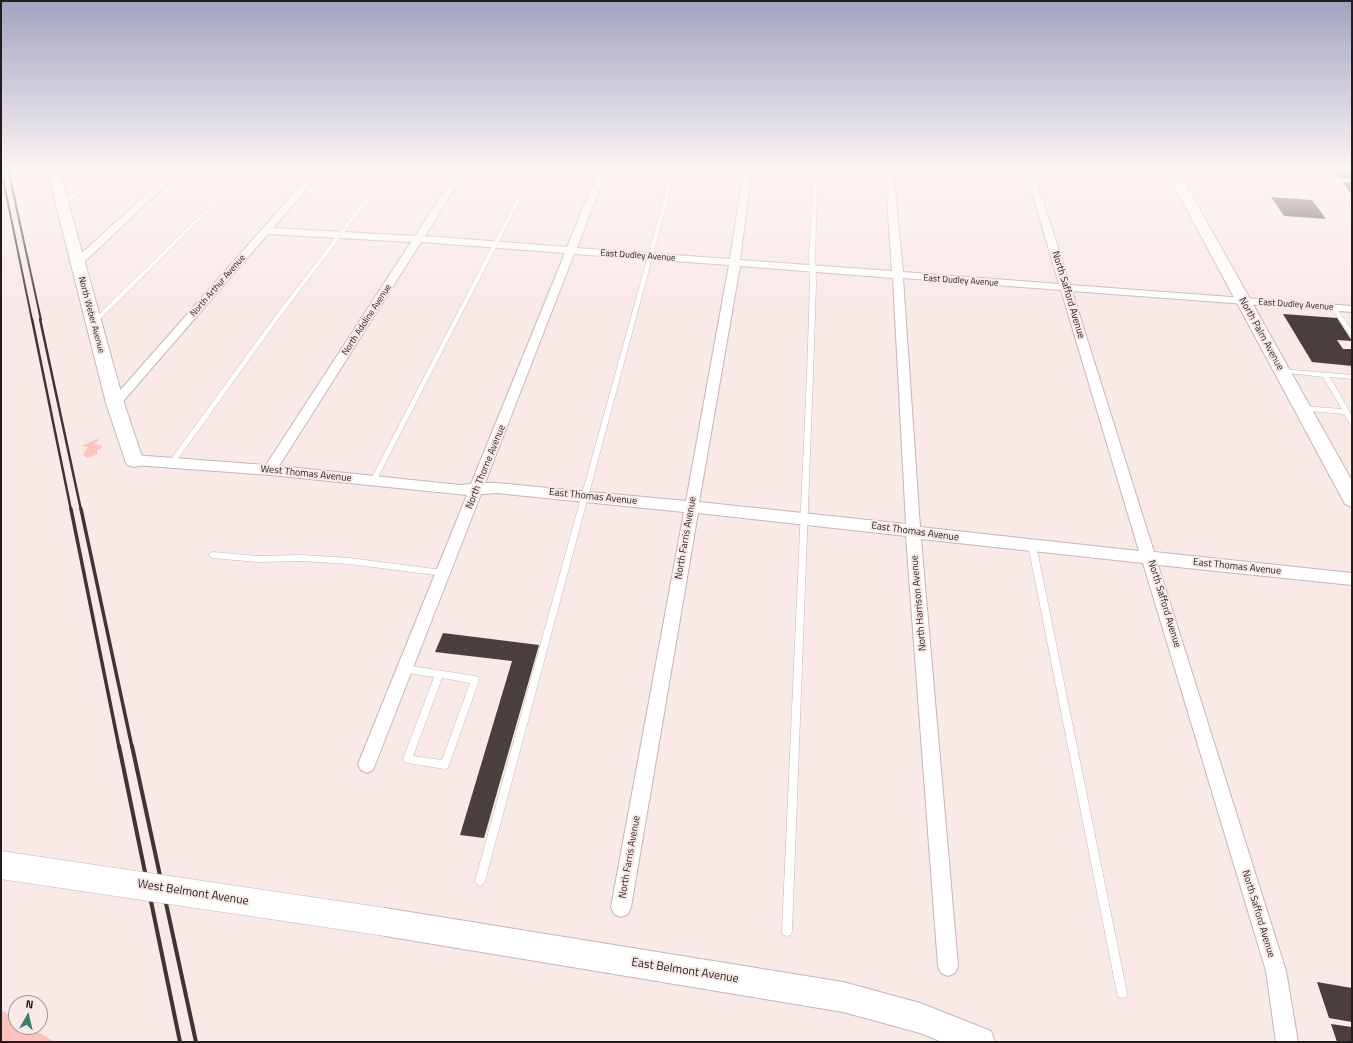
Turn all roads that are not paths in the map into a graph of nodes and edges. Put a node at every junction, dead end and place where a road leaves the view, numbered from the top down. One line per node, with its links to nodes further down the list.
1 (65, 218): 22 (main road, North Weber Avenue)
2 (126, 218): 22 (street)
3 (200, 218): 29 (lane)
4 (278, 218): 15 (street, North Arthur Avenue)
5 (353, 218): 16 (lane)
6 (432, 218): 17 (street, North Adoline Avenue)
7 (509, 218): 18 (lane)
8 (583, 218): 19 (street, North Thorne Avenue)
9 (661, 218): 20 (lane)
10 (741, 218): 21 (street, North Farris Avenue)
11 (814, 218): 23 (lane)
12 (893, 218): 24 (street, North Harrison Avenue)
13 (1044, 218): 25 (street, North Safford Avenue)
14 (1198, 218): 26 (main road, North Palm Avenue)
15 (266, 231): 16 (street, East Dudley Avenue); 34 (street, North Arthur Avenue)
16 (340, 235): 17 (street, East Dudley Avenue); 39 (lane)
17 (419, 239): 18 (street, East Dudley Avenue); 40 (street, North Adoline Avenue)
18 (495, 245): 19 (street, East Dudley Avenue); 41 (lane)
19 (570, 251): 20 (street, East Dudley Avenue); 42 (street, North Thorne Avenue)
20 (651, 257): 21 (street, East Dudley Avenue); 43 (lane)
21 (735, 262): 23 (street, East Dudley Avenue); 45 (street, North Farris Avenue)
22 (77, 263): 29 (main road, North Weber Avenue)
23 (813, 269): 24 (street, East Dudley Avenue); 46 (lane)
24 (898, 276): 25 (street, East Dudley Avenue); 47 (street, North Harrison Avenue)
25 (1066, 289): 26 (street, East Dudley Avenue); 50 (street, North Safford Avenue)
26 (1243, 301): 27 (street, East Dudley Avenue); 31 (main road, North Palm Avenue)
27 (1334, 308): 28 (street, East Dudley Avenue); 30 (lane)
28 (1352, 310)
29 (94, 323): 34 (main road, North Weber Avenue)
30 (1352, 334)
31 (1281, 370): 32 (lane); 35 (main road, North Palm Avenue)
32 (1325, 374): 33 (lane); 36 (lane)
33 (1352, 377)
34 (115, 403): 38 (main road, North Weber Avenue)
35 (1302, 408): 36 (lane); 44 (main road, North Palm Avenue)
36 (1346, 412): 37 (lane)
37 (1352, 422)
38 (134, 460): 39 (street, West Thomas Avenue)
39 (173, 461): 40 (street, West Thomas Avenue)
40 (270, 470): 41 (street, West Thomas Avenue)
41 (373, 480): 42 (street, West Thomas Avenue)
42 (478, 489): 43 (street, East Thomas Avenue); 51 (street, North Thorne Avenue)
43 (585, 497): 45 (street, East Thomas Avenue); 57 (lane)
44 (1352, 499)
45 (692, 507): 46 (street, East Thomas Avenue); 58 (street, North Farris Avenue)
46 (804, 519): 47 (street, East Thomas Avenue); 60 (lane)
47 (913, 531): 48 (street, East Thomas Avenue); 61 (street, North Harrison Avenue)
48 (1032, 545): 50 (street, East Thomas Avenue); 62 (lane)
49 (213, 555): 51 (lane)
50 (1150, 558): 52 (street, East Thomas Avenue); 64 (street, North Safford Avenue)
51 (443, 573): 53 (street, North Thorne Avenue)
52 (1352, 579)
53 (405, 669): 54 (lane); 55 (street, North Thorne Avenue)
54 (439, 674): 54 (lane)
55 (367, 764)
56 (1, 865): 59 (main road, West Belmont Avenue, bridge)
57 (480, 881)
58 (621, 907)
59 (385, 922): 63 (main road, East Belmont Avenue)
60 (787, 932)
61 (948, 966)
62 (1122, 993)
63 (980, 1042)
64 (1287, 1042)

